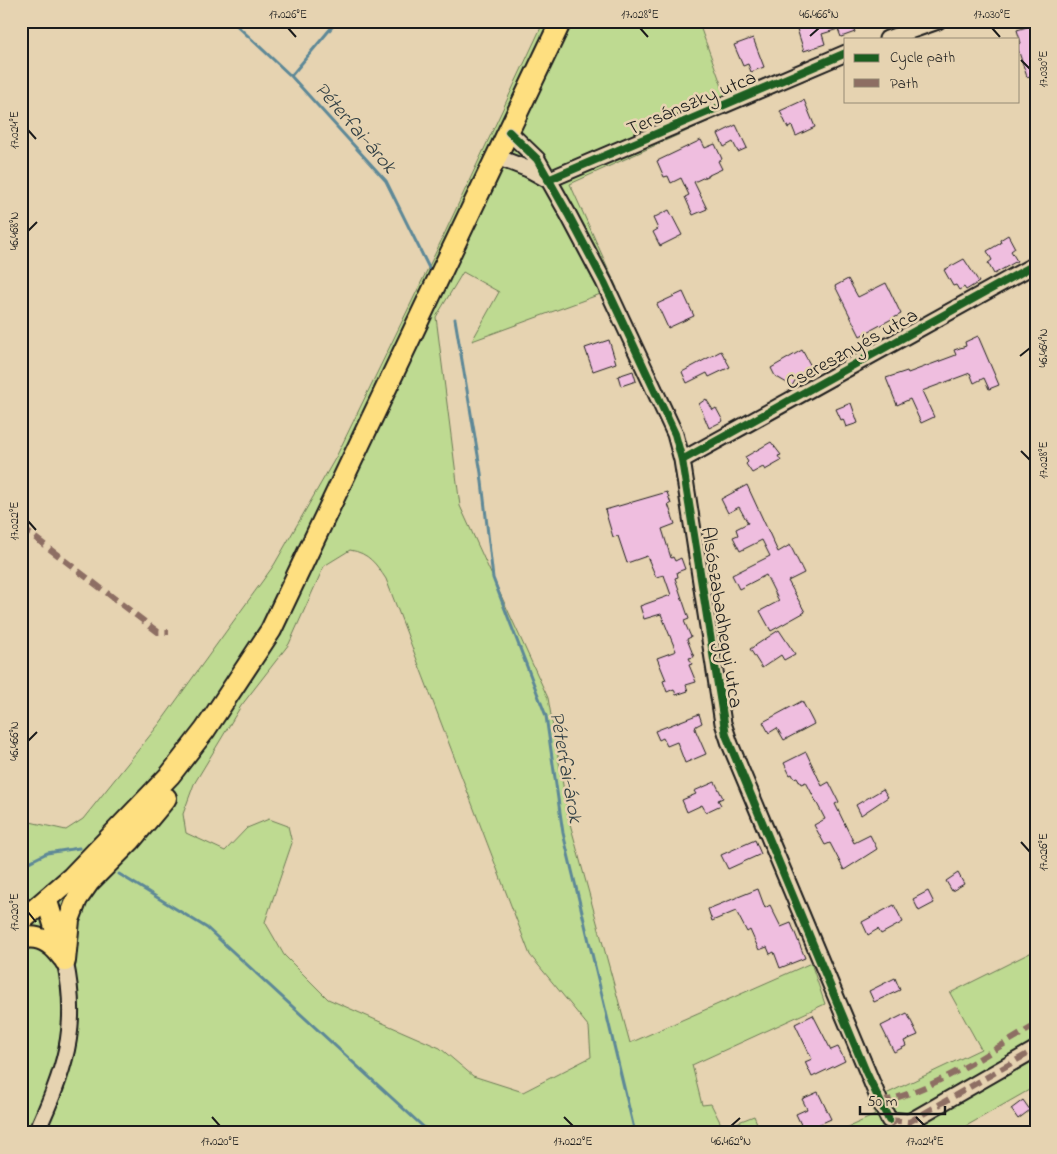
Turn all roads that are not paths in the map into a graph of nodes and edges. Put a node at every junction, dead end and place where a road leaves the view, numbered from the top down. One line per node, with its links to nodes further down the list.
1 (562, 21): 5 (main road)
2 (938, 21): 3 (street)
3 (890, 38)
4 (844, 54): 7 (street, Tersánszky utca)
5 (509, 132): 6 (main road); 7 (street, Alsószabadhegyi utca)
6 (497, 158): 7 (street); 10 (main road)
7 (548, 180): 9 (street, Alsószabadhegyi utca)
8 (1036, 264): 9 (street, Cseresznyés utca)
9 (682, 460): 16 (street, Alsószabadhegyi utca)
10 (205, 730): 11 (main road); 14 (main road)
11 (47, 900): 12 (main road); 14 (main road)
12 (21, 921)
13 (21, 939): 14 (main road)
14 (65, 960): 17 (street)
15 (1036, 1049): 16 (street)
16 (912, 1127)
17 (36, 1133)

